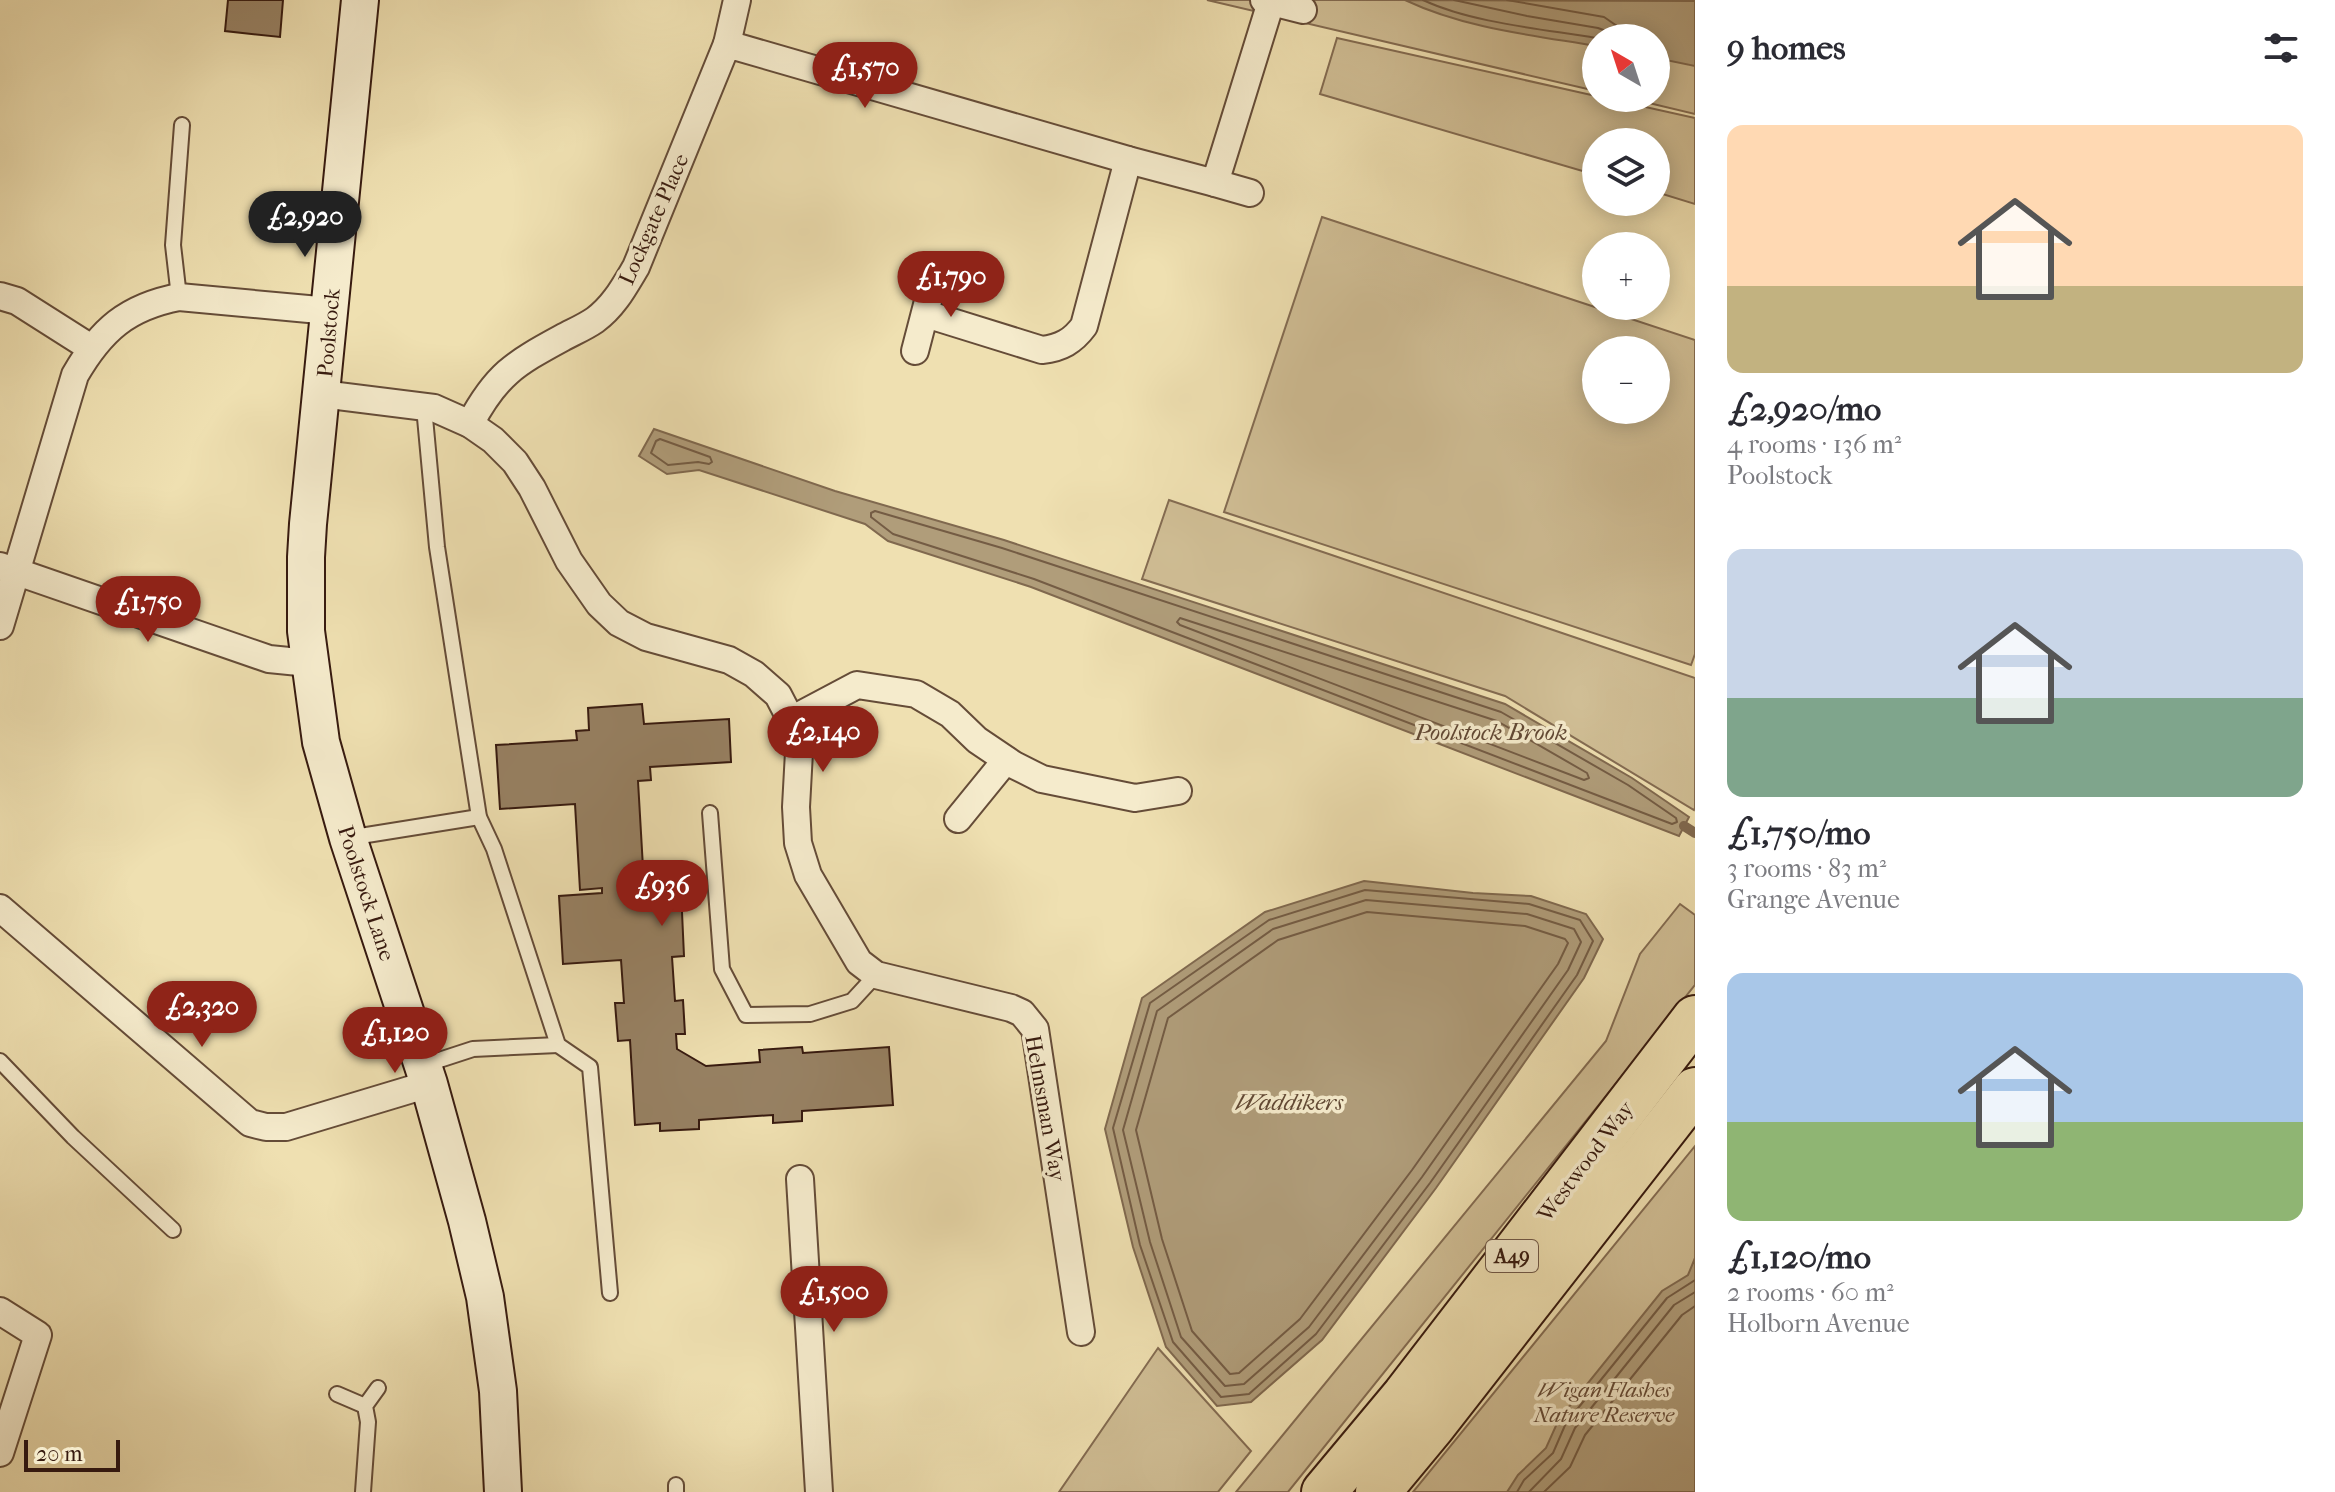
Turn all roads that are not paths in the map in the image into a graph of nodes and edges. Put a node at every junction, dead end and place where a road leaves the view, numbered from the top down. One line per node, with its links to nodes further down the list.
1 (360, 0): 13 (main road, Poolstock)
2 (737, 0): 5 (street, Lockgate Place)
3 (1267, 1): 4 (street); 8 (street)
4 (1303, 10)
5 (727, 44): 7 (street); 19 (street, Lockgate Place)
6 (182, 125): 12 (lane)
7 (1128, 160): 8 (street); 14 (street)
8 (1215, 183): 9 (street)
9 (1250, 193)
10 (935, 274): 14 (street)
11 (0, 296): 15 (street)
12 (179, 297): 13 (street); 15 (street)
13 (330, 311): 17 (main road, Poolstock)
14 (926, 314): 16 (street)
15 (91, 348): 21 (street)
16 (915, 351)
17 (322, 394): 18 (street); 20 (main road, Poolstock)
18 (424, 407): 19 (street); 28 (lane)
19 (470, 424): 24 (street)
20 (308, 524): 23 (main road, Poolstock Lane)
21 (8, 569): 22 (street); 23 (street)
22 (0, 626)
23 (309, 663): 30 (main road, Poolstock Lane)
24 (791, 720): 25 (street); 32 (street)
25 (1006, 760): 26 (street); 29 (street)
26 (1178, 791)
27 (710, 813): 32 (lane)
28 (479, 817): 30 (lane); 34 (lane)
29 (958, 819)
30 (348, 838): 36 (main road, Poolstock Lane)
31 (0, 908): 36 (street)
32 (876, 975): 42 (street, Helmsman Way)
33 (1695, 1018): 50 (highway, Westwood Way / A49)
34 (558, 1045): 36 (lane); 40 (lane)
35 (0, 1061): 39 (lane)
36 (426, 1074): 48 (main road, Poolstock Lane)
37 (1695, 1090): 51 (highway, Westwood Way / A49)
38 (800, 1179): 49 (street)
39 (173, 1230)
40 (610, 1293)
41 (0, 1311): 46 (street)
42 (1081, 1332)
43 (378, 1388): 45 (lane)
44 (337, 1394): 45 (lane)
45 (365, 1406): 47 (lane)
46 (0, 1453)
47 (363, 1492)
48 (503, 1492)
49 (819, 1492)
50 (1324, 1492)
51 (1378, 1492)

